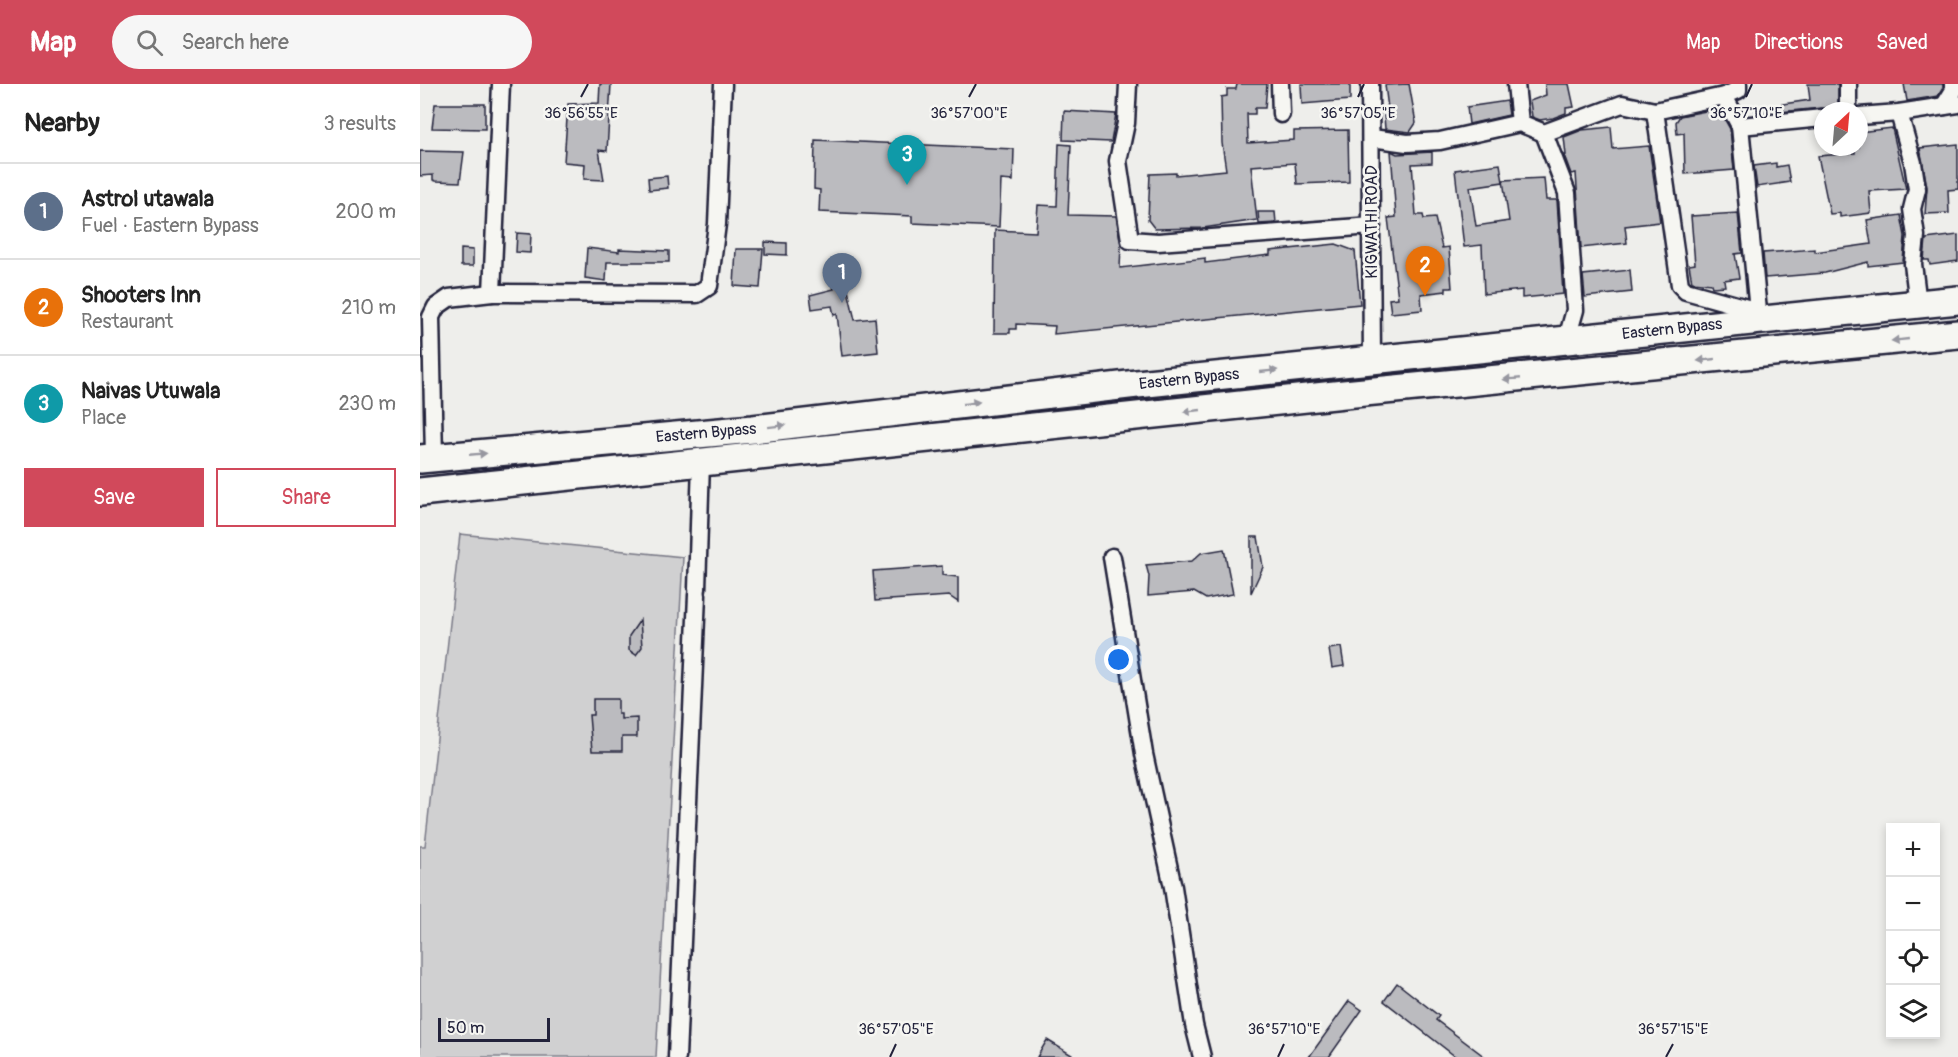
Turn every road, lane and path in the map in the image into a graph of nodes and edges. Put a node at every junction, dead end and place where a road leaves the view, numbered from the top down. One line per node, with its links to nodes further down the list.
1 (501, 84): 23 (street)
2 (723, 84): 23 (street)
3 (1128, 84): 22 (street)
4 (1280, 84): 14 (street)
5 (1370, 84): 21 (street, KIGWATHI ROAD)
6 (1516, 84): 18 (street)
7 (1738, 84): 10 (street)
8 (1848, 84): 11 (street)
9 (1953, 84): 12 (street)
10 (1724, 96): 13 (street); 19 (street)
11 (1848, 102)
12 (1951, 105): 15 (street)
13 (1654, 111): 20 (street); 26 (street)
14 (1281, 114)
15 (1899, 114): 16 (street); 25 (street)
16 (1868, 116)
17 (1814, 119): 19 (street)
18 (1520, 123): 20 (street); 21 (street)
19 (1740, 126): 26 (street)
20 (1544, 133): 28 (street)
21 (1372, 138): 22 (street, KIGWATHI ROAD)
22 (1372, 226): 29 (street, KIGWATHI ROAD)
23 (492, 293): 30 (street)
24 (1958, 300): 25 (main road, Eastern Bypass)
25 (1918, 304): 26 (main road, Eastern Bypass)
26 (1752, 317): 28 (main road, Eastern Bypass)
27 (1958, 334): 32 (main road, Eastern Bypass, one-way to 32)
28 (1566, 342): 29 (main road, Eastern Bypass)
29 (1372, 360): 31 (main road, Eastern Bypass, one-way to 29)
30 (427, 421): 31 (street)
31 (427, 458)
32 (701, 462): 33 (main road, Eastern Bypass); 35 (street)
33 (420, 492)
34 (1112, 557): 36 (street)
35 (677, 1057)
36 (1202, 1057)

